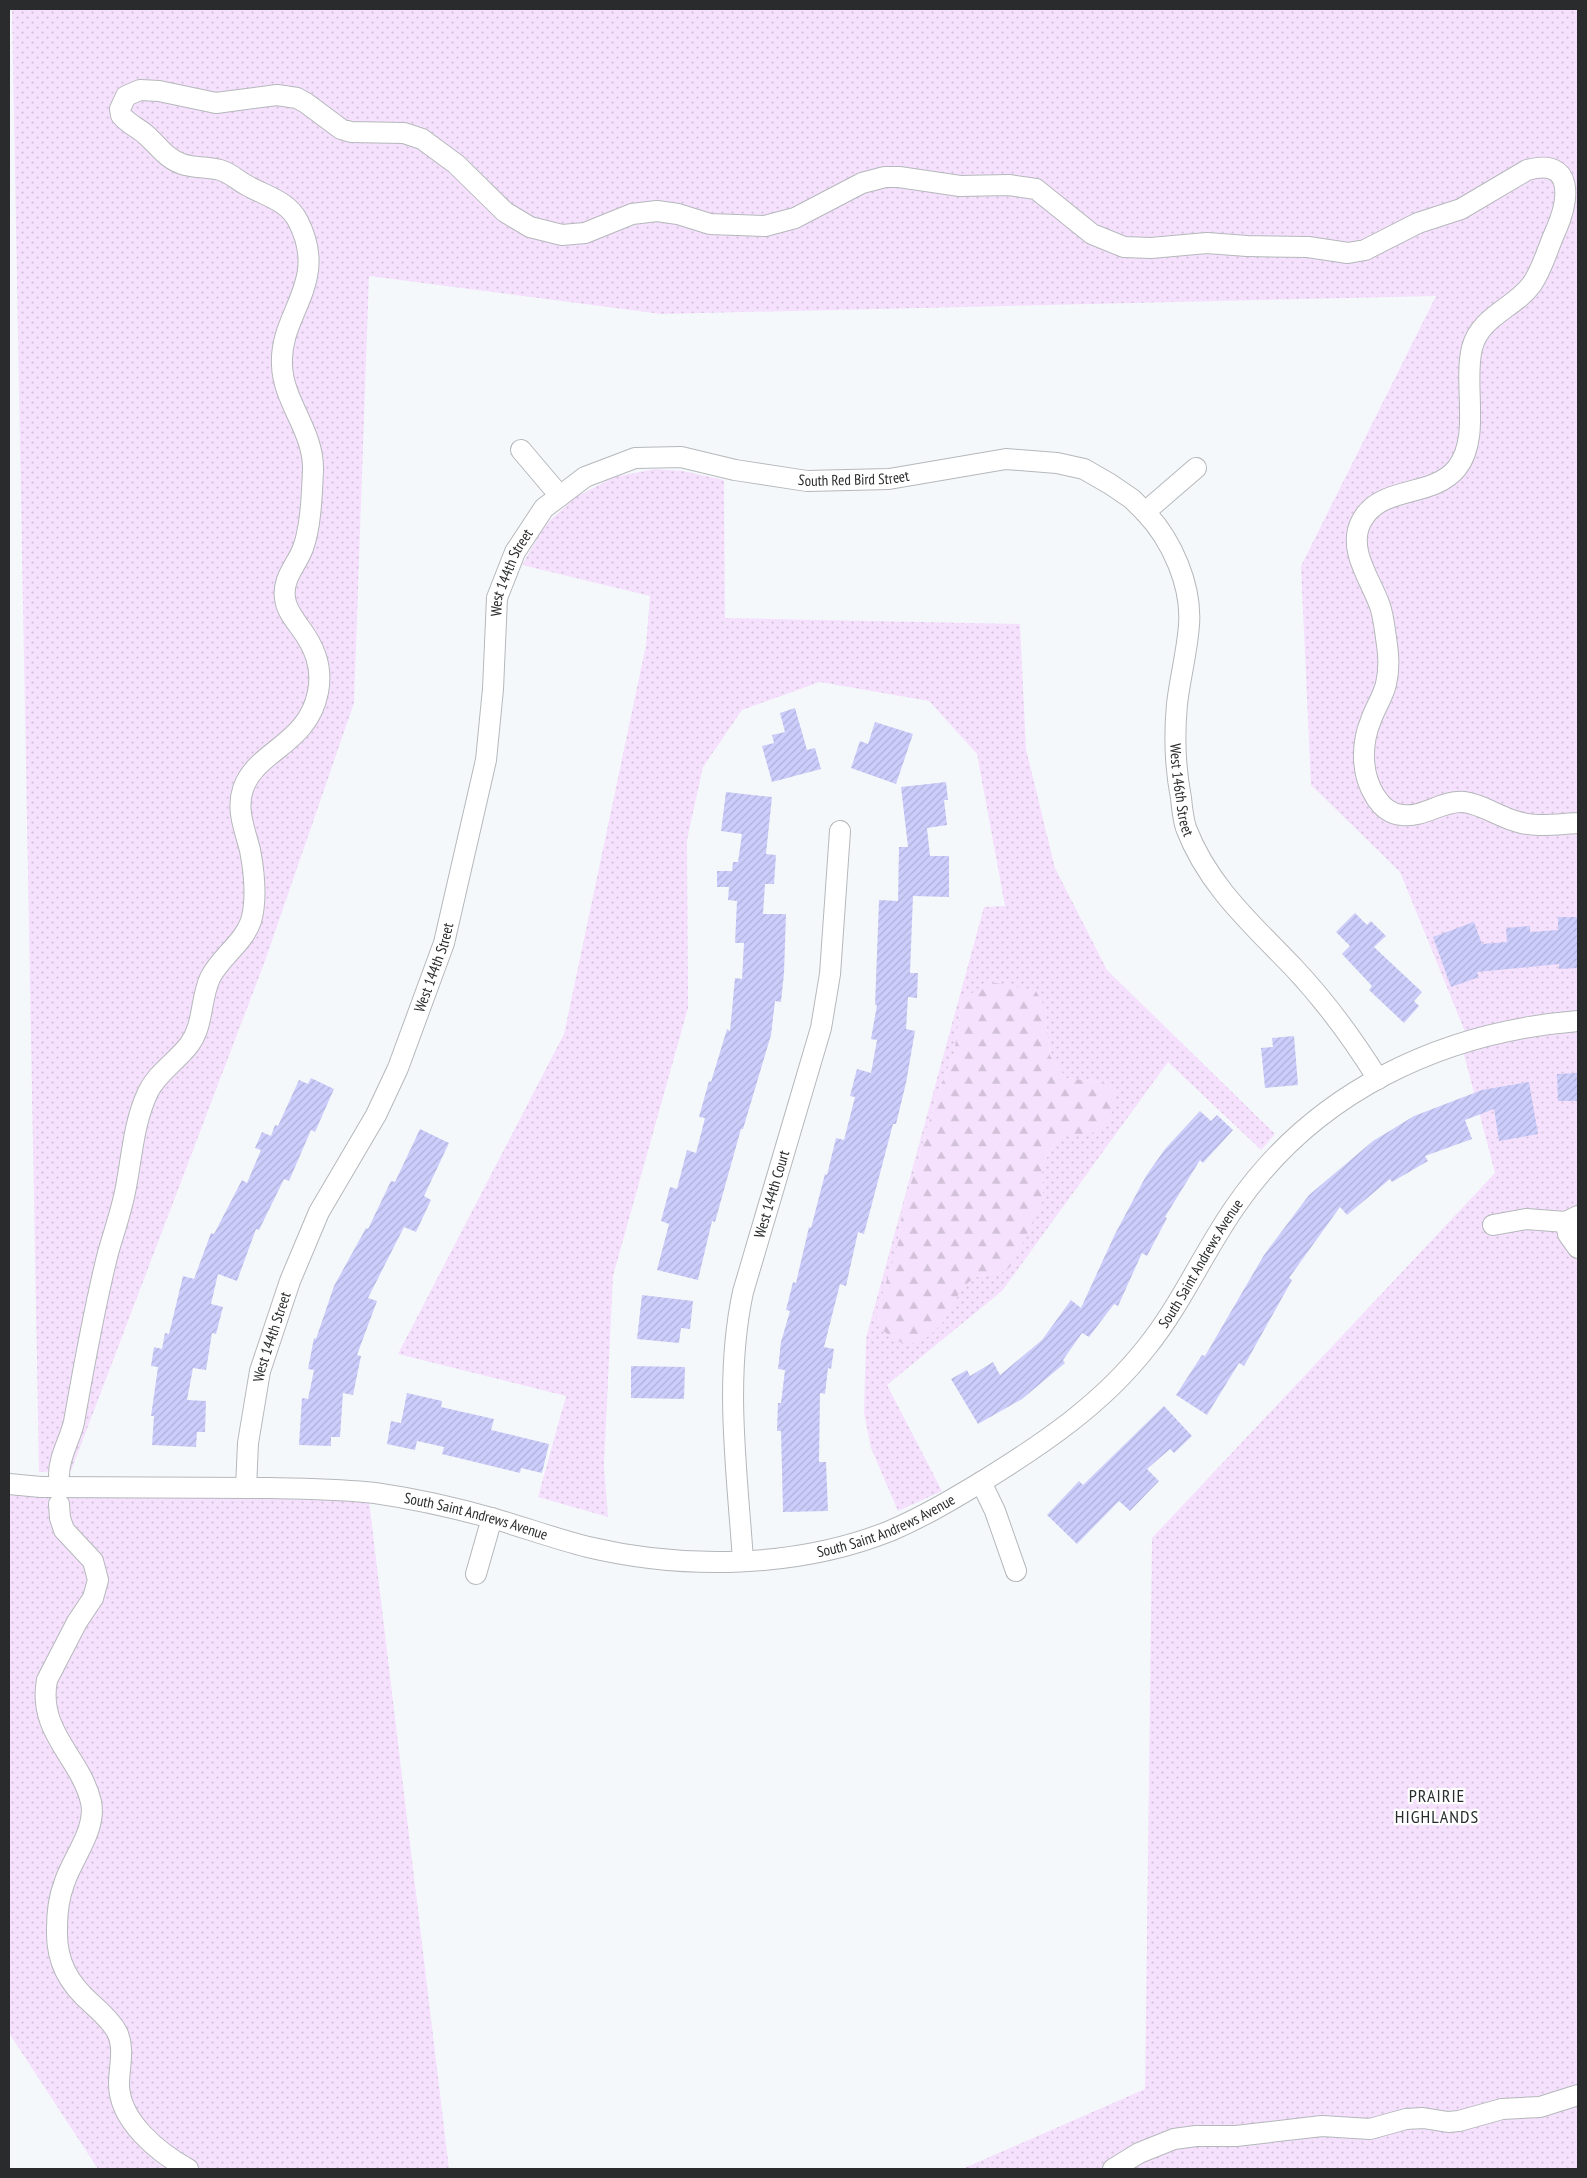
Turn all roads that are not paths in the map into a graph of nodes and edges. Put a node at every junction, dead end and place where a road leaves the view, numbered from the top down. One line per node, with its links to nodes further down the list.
1 (521, 450): 3 (street)
2 (1196, 468): 4 (street)
3 (560, 496): 4 (street, South Red Bird Street); 16 (street, West 144th Street)
4 (1144, 512): 8 (street, West 146th Street)
5 (1578, 823): 12 (street)
6 (840, 831): 20 (street, West 144th Court)
7 (1578, 1022): 8 (street, South Saint Andrews Avenue)
8 (1378, 1079): 13 (street, South Saint Andrews Avenue)
9 (1572, 1219): 10 (street); 11 (street)
10 (1493, 1225)
11 (1578, 1248)
12 (59, 1475)
13 (981, 1482): 20 (street, South Saint Andrews Avenue); 21 (street)
14 (9, 1484): 15 (street, South Saint Andrews Avenue)
15 (41, 1487): 16 (street, South Saint Andrews Avenue); 17 (street)
16 (246, 1488): 19 (street, South Saint Andrews Avenue)
17 (9, 1493)
18 (59, 1504): 24 (street)
19 (492, 1518): 20 (street, South Saint Andrews Avenue); 22 (street)
20 (742, 1560)
21 (1016, 1571)
22 (476, 1574)
23 (1578, 2095): 25 (street)
24 (188, 2169)
25 (1113, 2169)

